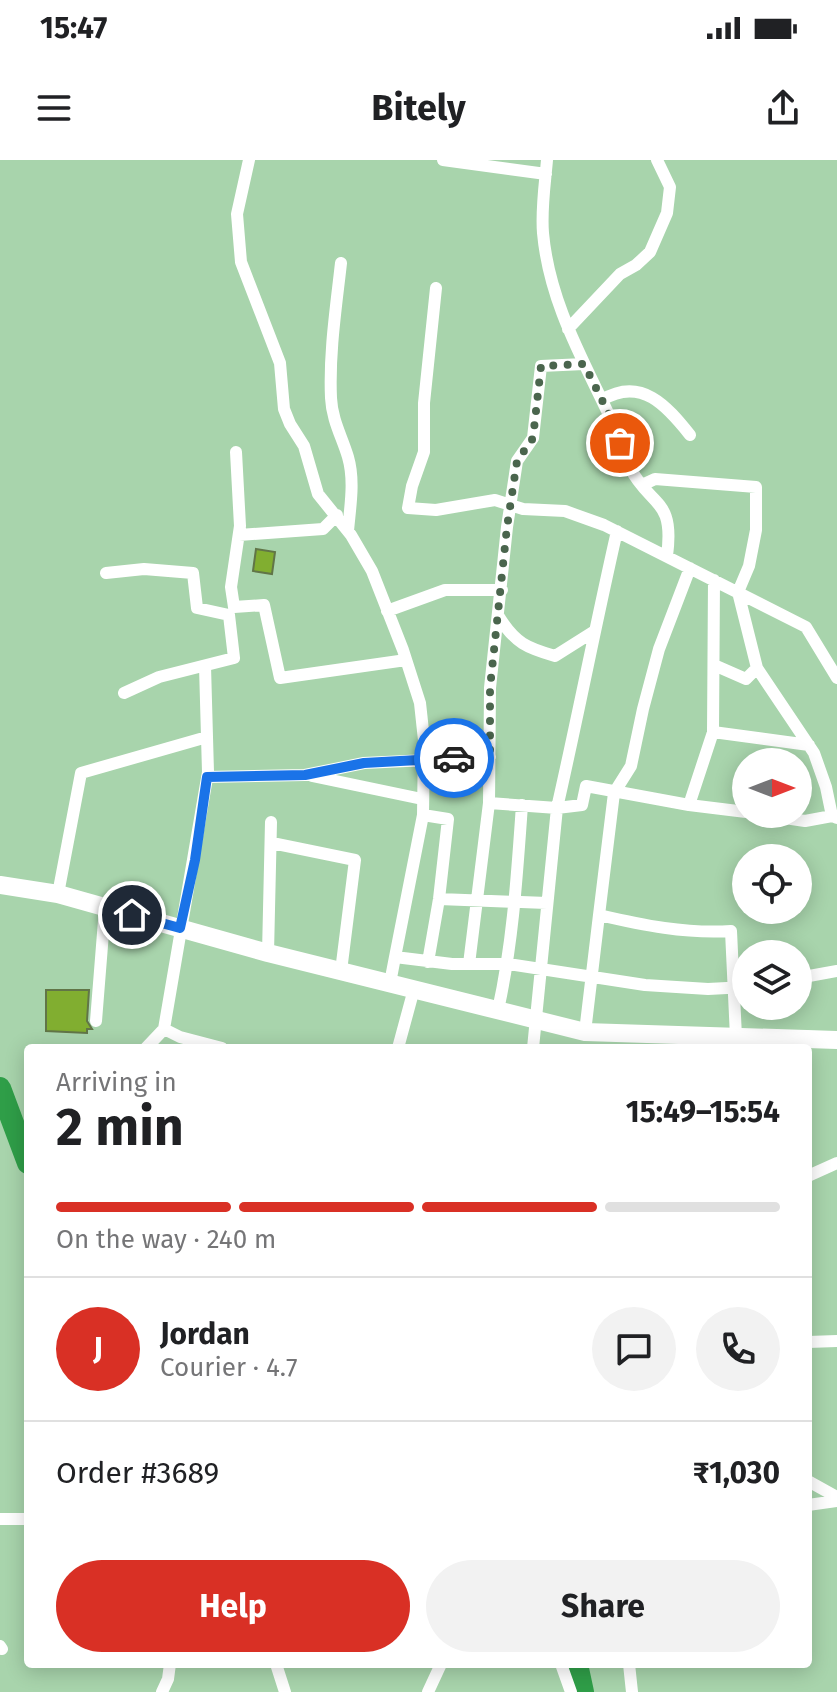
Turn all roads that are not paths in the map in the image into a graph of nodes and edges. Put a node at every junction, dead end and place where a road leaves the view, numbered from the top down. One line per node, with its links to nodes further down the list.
1 (249, 160): 15 (street)
2 (443, 160): 5 (street)
3 (547, 160): 5 (street)
4 (657, 160): 8 (street)
5 (546, 174): 8 (street)
6 (341, 263): 16 (street)
7 (436, 288): 14 (street)
8 (568, 329): 9 (street)
9 (584, 364): 10 (street); 14 (street)
10 (602, 400): 11 (street); 13 (street)
11 (690, 435)
12 (236, 452): 18 (street)
13 (642, 485): 19 (street); 24 (street)
14 (511, 505): 17 (street); 23 (street)
15 (337, 515): 16 (street); 18 (street)
16 (348, 531): 25 (street)
17 (617, 531): 19 (street); 27 (street)
18 (239, 535): 28 (street)
19 (667, 556): 20 (street)
20 (690, 568): 22 (street); 41 (street)
21 (106, 573): 30 (street)
22 (714, 580): 24 (street); 29 (street)
23 (502, 590): 25 (street); 26 (street)
24 (738, 592): 31 (street); 32 (street)
25 (387, 611): 28 (street)
26 (499, 617): 27 (street); 37 (street)
27 (593, 632): 46 (street)
28 (406, 660): 38 (street)
29 (714, 665): 31 (street); 34 (street)
30 (205, 666): 33 (street); 35 (street)
31 (757, 668): 36 (street)
32 (837, 678)
33 (124, 693)
34 (713, 732): 36 (street); 45 (street)
35 (207, 737): 40 (street); 54 (street)
36 (809, 745): 49 (street)
37 (490, 757): 38 (street); 43 (street)
38 (424, 759): 39 (street); 42 (street)
39 (305, 775): 40 (street); 42 (street)
40 (207, 777): 61 (street)
41 (614, 793): 45 (street); 46 (street); 60 (street)
42 (422, 799): 48 (street)
43 (489, 803): 44 (street); 56 (street)
44 (522, 805): 46 (street); 57 (street)
45 (689, 805): 47 (street)
46 (557, 808): 58 (street)
47 (732, 810)
48 (423, 815): 55 (street); 64 (street)
49 (834, 817): 50 (street)
50 (812, 820)
51 (271, 822): 52 (street)
52 (272, 843): 63 (street); 68 (street)
53 (0, 885): 54 (street)
54 (58, 894): 59 (street)
55 (439, 899): 56 (street); 65 (street)
56 (476, 900): 57 (street); 66 (street)
57 (516, 903): 58 (street); 67 (street)
58 (547, 903): 69 (street)
59 (105, 908): 61 (street); 79 (street)
60 (599, 915): 62 (street); 72 (street)
61 (180, 928): 63 (street); 80 (street)
62 (732, 940)
63 (268, 953): 68 (street)
64 (395, 957): 65 (street); 73 (street)
65 (428, 962): 66 (street)
66 (469, 964): 67 (street)
67 (508, 964): 69 (street); 76 (street)
68 (341, 971): 73 (street)
69 (540, 971): 72 (street); 77 (street)
70 (837, 971): 71 (street)
71 (812, 975)
72 (592, 977): 74 (street); 81 (street)
73 (390, 983): 75 (street)
74 (732, 987)
75 (414, 989): 76 (street); 87 (street)
76 (498, 1010): 77 (street)
77 (535, 1020): 81 (street); 88 (street)
78 (737, 1020): 82 (street)
79 (96, 1021)
80 (164, 1029): 84 (street); 85 (street); 86 (street)
81 (585, 1032): 82 (street)
82 (736, 1037): 83 (street)
83 (837, 1040)
84 (150, 1044)
85 (165, 1044)
86 (207, 1044)
87 (399, 1044)
88 (533, 1044)
89 (837, 1163): 90 (street)
90 (812, 1174)
91 (837, 1341): 92 (street)
92 (812, 1342)
93 (812, 1483): 94 (street)
94 (837, 1499): 95 (street)
95 (812, 1504)
96 (0, 1519): 97 (street)
97 (24, 1519)
98 (169, 1668): 103 (street)
99 (277, 1668): 104 (street)
100 (439, 1668): 105 (street)
101 (562, 1668): 106 (street)
102 (629, 1668): 107 (street)
103 (162, 1692)
104 (285, 1692)
105 (428, 1692)
106 (571, 1692)
107 (632, 1692)

